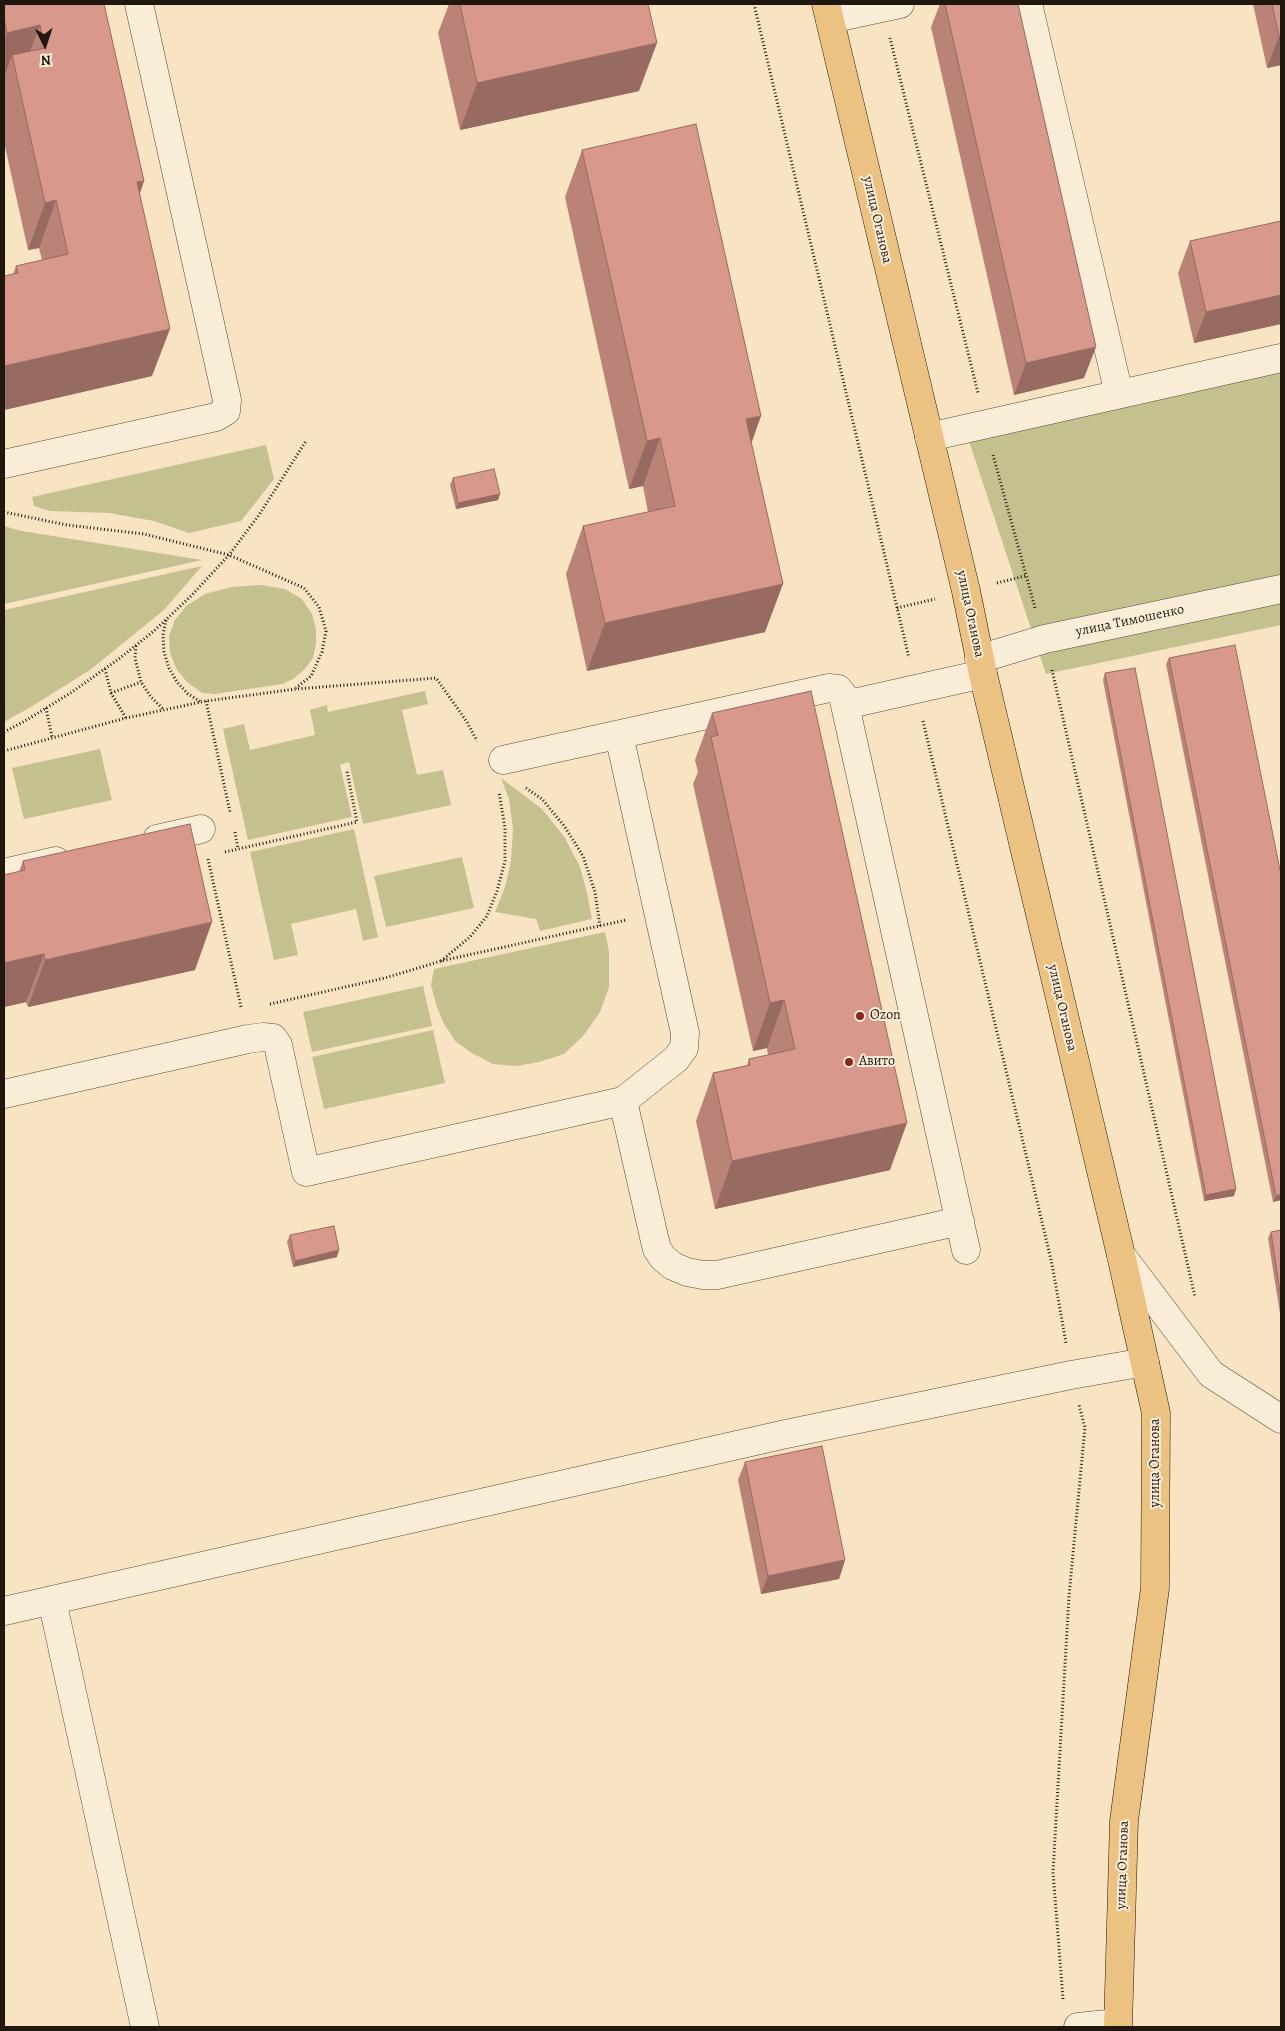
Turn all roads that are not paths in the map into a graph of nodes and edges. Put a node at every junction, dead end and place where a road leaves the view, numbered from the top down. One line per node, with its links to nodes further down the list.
1 (139, 4): 8 (street)
2 (1028, 4): 6 (street)
3 (891, 6): 4 (street)
4 (828, 11): 7 (main road, улица Оганова)
5 (1281, 358): 6 (street)
6 (1119, 394): 7 (street)
7 (929, 437): 10 (main road, улица Оганова)
8 (4, 464)
9 (1281, 590): 10 (street, улица Тимошенко)
10 (981, 666): 11 (street, улица Тимошенко); 22 (main road, улица Оганова)
11 (845, 705): 12 (street); 20 (street)
12 (619, 735): 13 (street); 19 (street)
13 (492, 753)
14 (202, 829): 15 (street)
15 (136, 843)
16 (79, 856): 17 (street)
17 (4, 873)
18 (4, 1094): 19 (street)
19 (623, 1101): 20 (street)
20 (960, 1221): 21 (street)
21 (966, 1250)
22 (1121, 1255): 23 (main road, улица Оганова); 24 (street)
23 (1145, 1362): 25 (street); 28 (main road, улица Оганова)
24 (1281, 1419)
25 (52, 1600): 26 (street); 29 (street)
26 (4, 1611)
27 (1071, 2018): 28 (street)
28 (1118, 2025)
29 (146, 2027)

